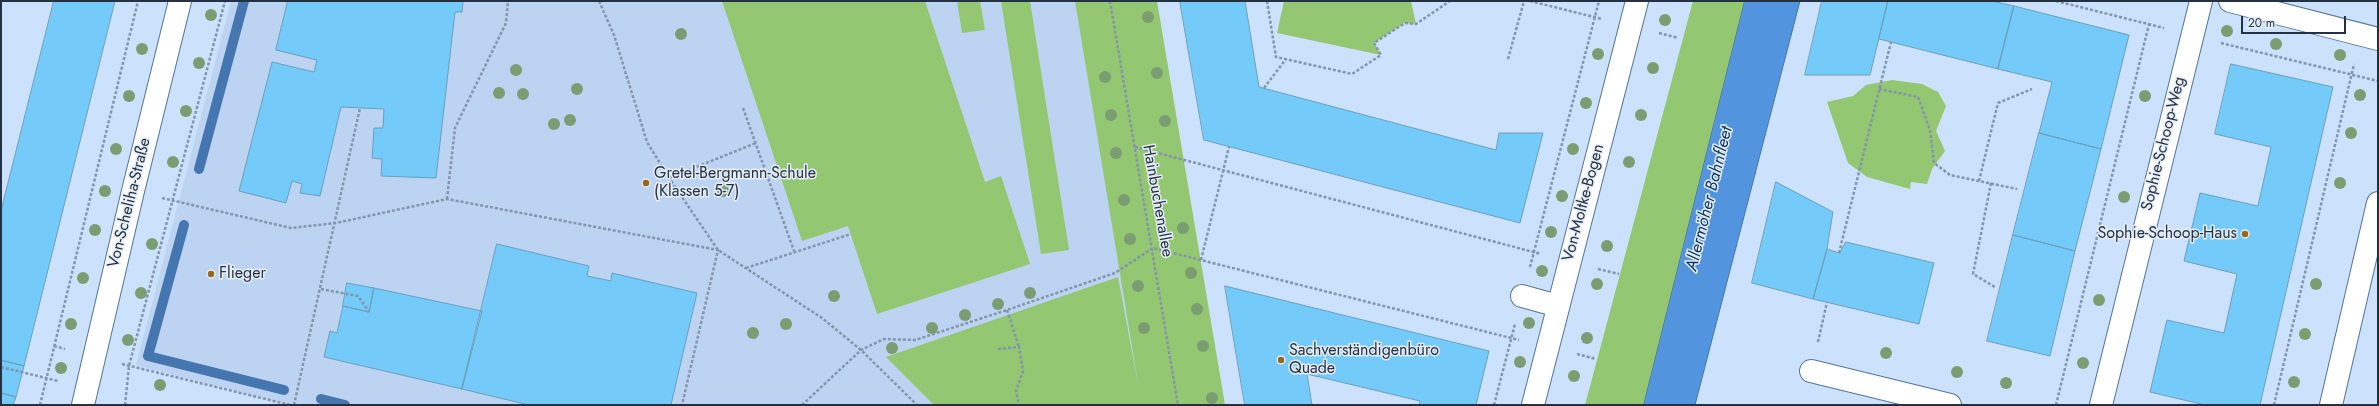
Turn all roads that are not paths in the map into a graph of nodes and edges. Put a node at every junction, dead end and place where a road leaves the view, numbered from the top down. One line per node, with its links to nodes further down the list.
1 (180, 1): 10 (street, Von-Scheliha-Straße)
2 (1637, 1): 8 (street, Von-Moltke-Bogen)
3 (2200, 1): 13 (street, Sophie-Schoop-Weg)
4 (2230, 1): 5 (street)
5 (2369, 36)
6 (2378, 203): 14 (street)
7 (1522, 296): 8 (street)
8 (1558, 306): 11 (street, Von-Moltke-Bogen)
9 (1811, 371): 12 (street)
10 (89, 400)
11 (1533, 405)
12 (1950, 405)
13 (2101, 405)
14 (2331, 405)

